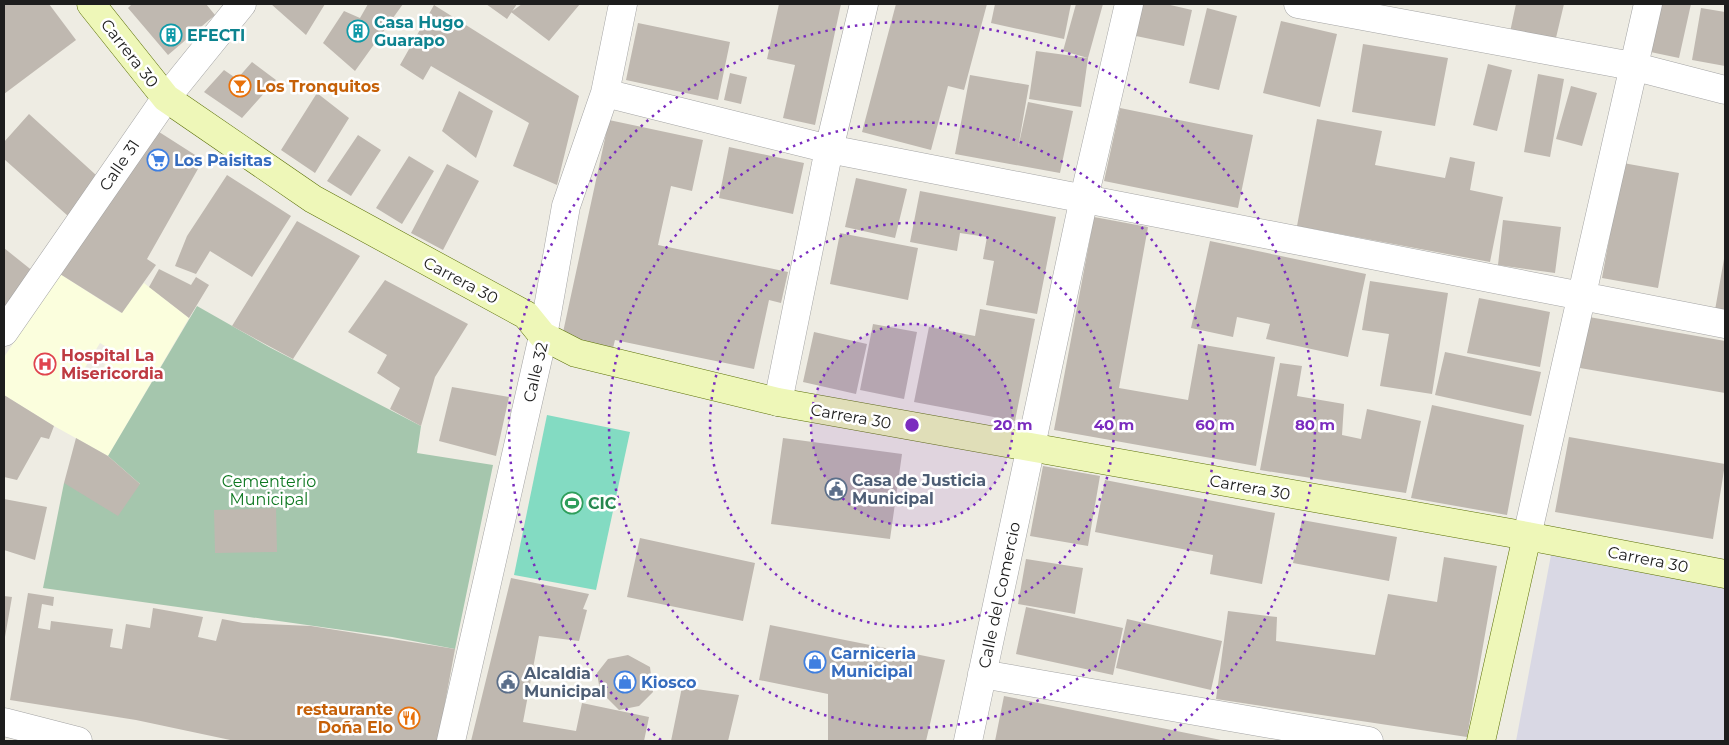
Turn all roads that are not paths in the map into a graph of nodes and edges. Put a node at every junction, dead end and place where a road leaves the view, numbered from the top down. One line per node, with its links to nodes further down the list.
1 (91, 4): 11 (main road, Carrera 30)
2 (242, 4): 11 (street, Calle 31)
3 (623, 4): 10 (street, Calle 32)
4 (864, 4): 12 (street)
5 (1128, 4): 13 (street, Calle del Comercio)
6 (1298, 4): 8 (street)
7 (1648, 4): 8 (street)
8 (1632, 66): 9 (street); 14 (street)
9 (1725, 90)
10 (605, 93): 12 (street); 17 (street, Calle 32)
11 (166, 98): 16 (street, Calle 31); 17 (main road, Carrera 30)
12 (829, 149): 13 (street); 18 (street)
13 (1084, 198): 14 (street); 19 (street, Calle del Comercio)
14 (1580, 297): 15 (street); 20 (street)
15 (1725, 324)
16 (4, 332)
17 (543, 336): 18 (main road, Carrera 30); 25 (street, Calle 32)
18 (778, 402): 19 (main road, Carrera 30)
19 (1031, 449): 20 (main road, Carrera 30); 22 (street, Calle del Comercio)
20 (1527, 536): 21 (main road, Carrera 30); 28 (main road)
21 (1725, 574)
22 (982, 674): 26 (street, Calle del Comercio); 27 (street)
23 (4, 722): 24 (street)
24 (78, 741)
25 (451, 741)
26 (968, 741)
27 (1368, 741)
28 (1481, 741)

